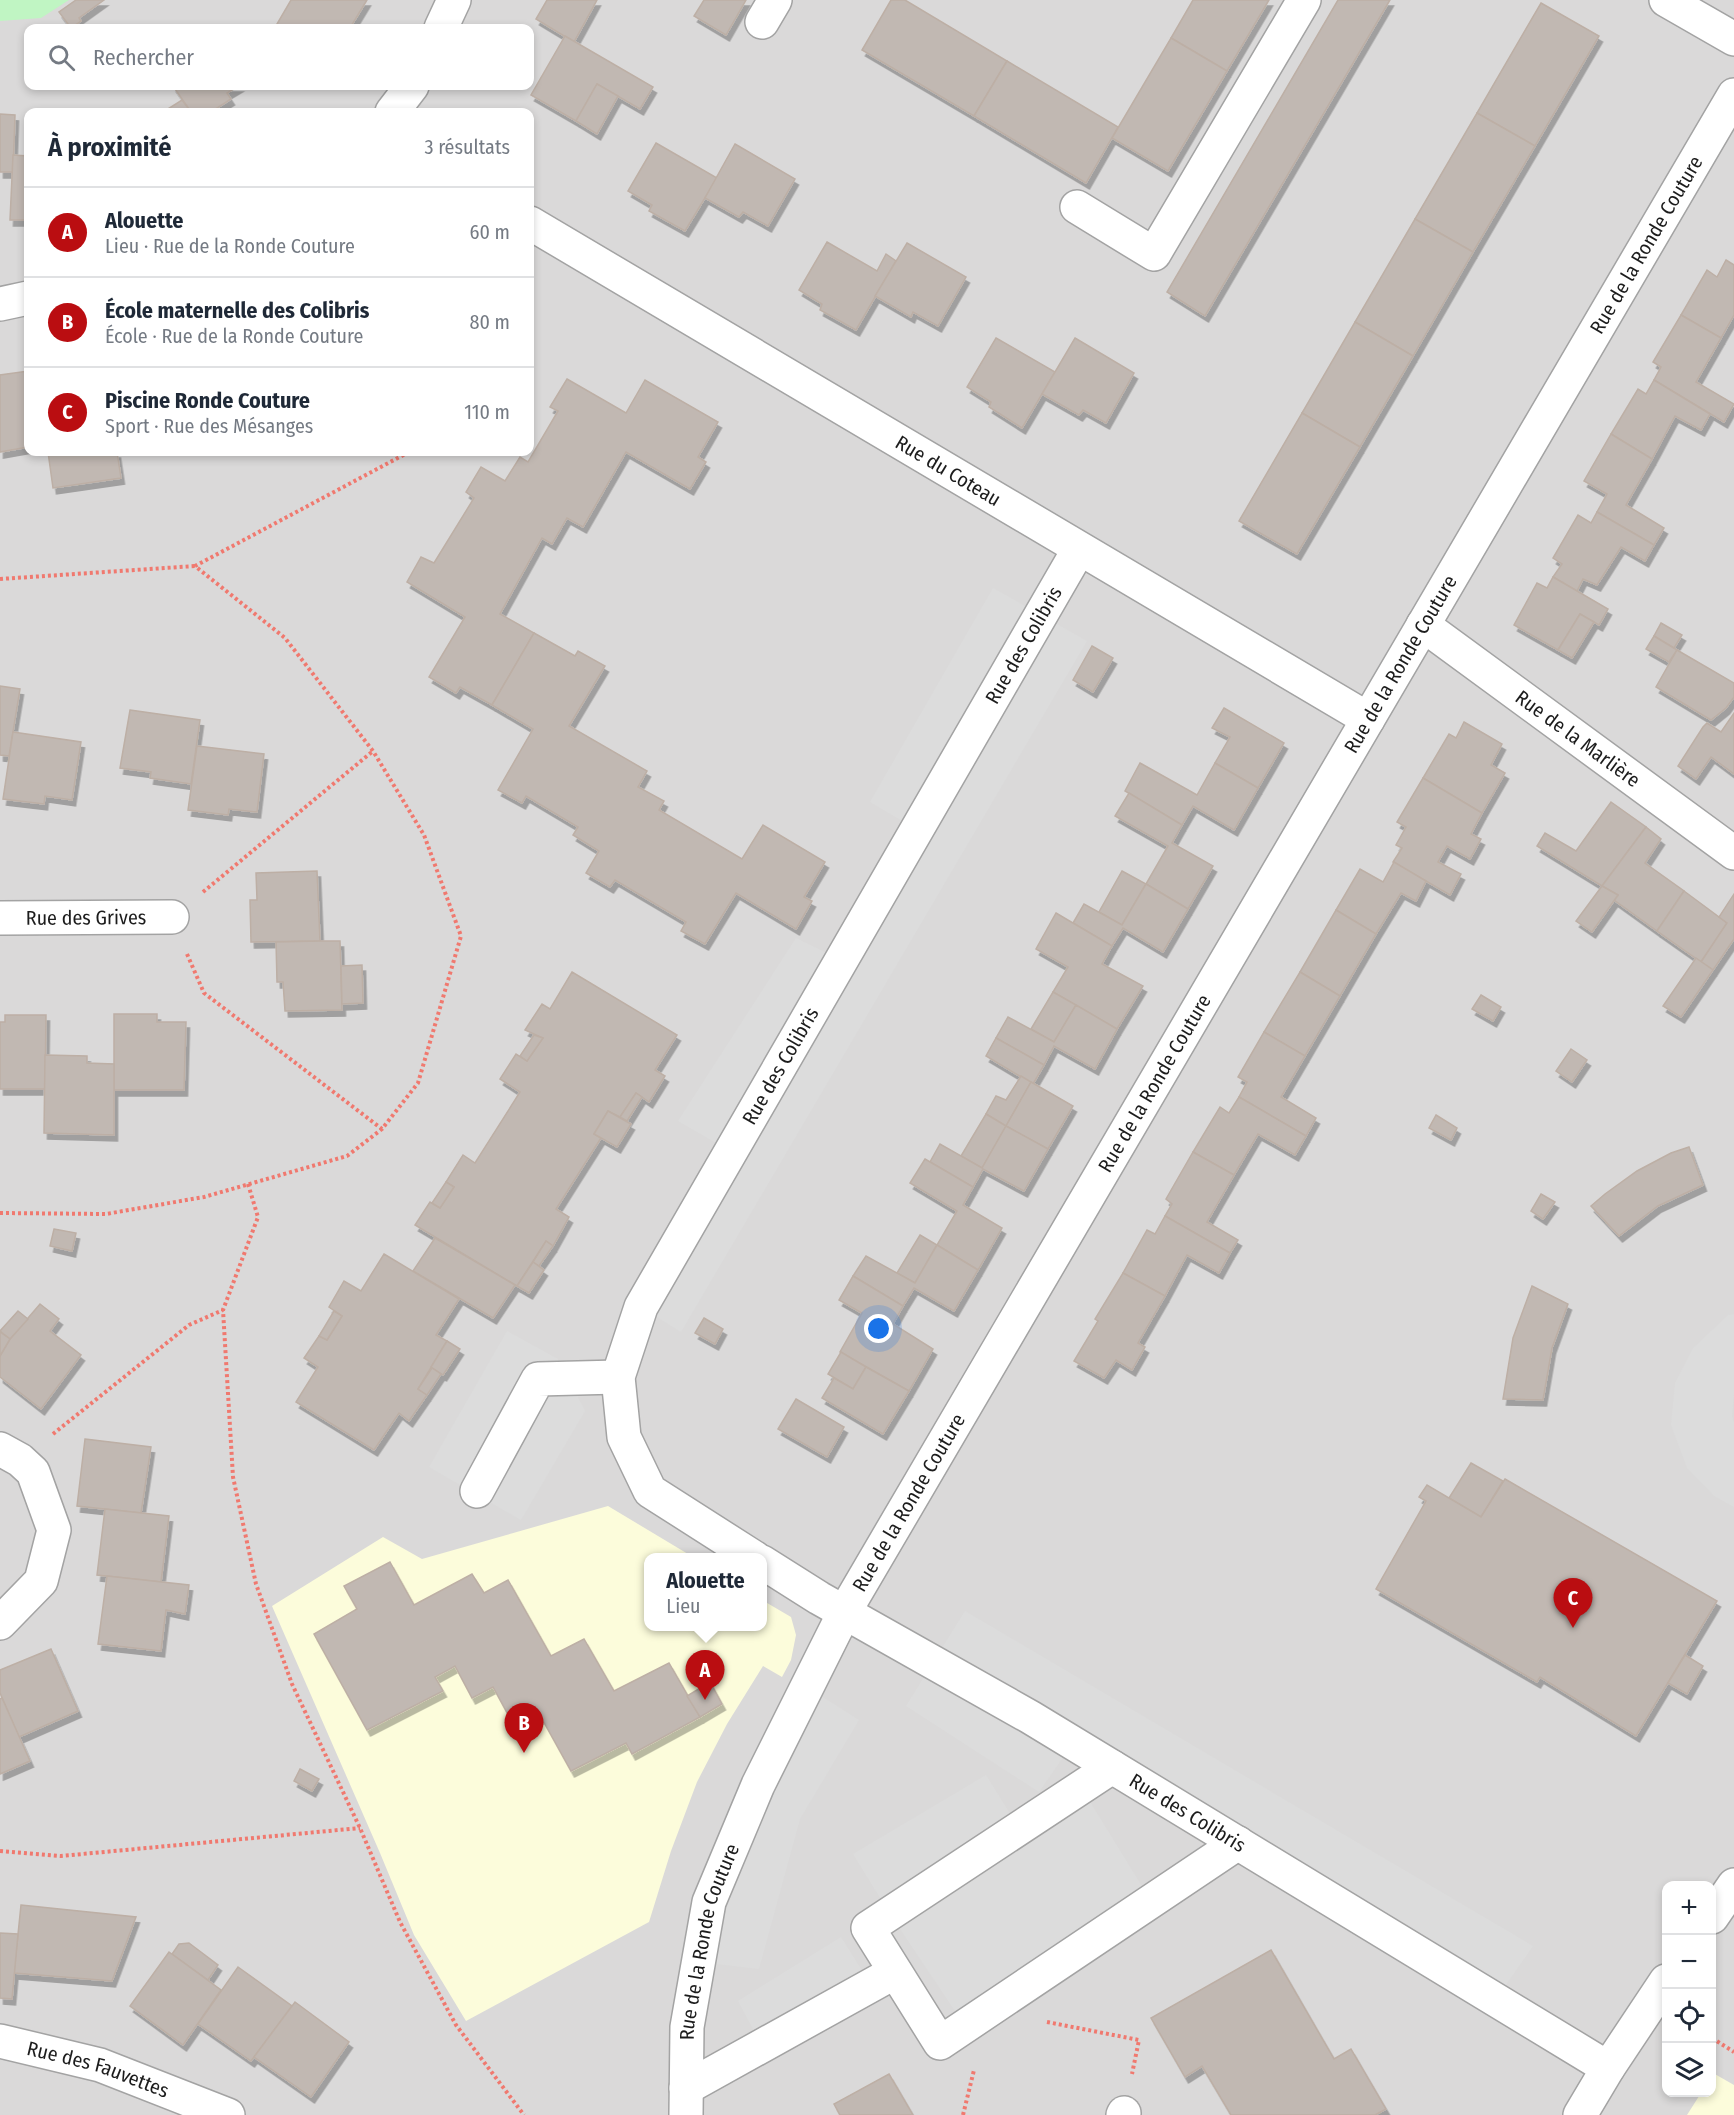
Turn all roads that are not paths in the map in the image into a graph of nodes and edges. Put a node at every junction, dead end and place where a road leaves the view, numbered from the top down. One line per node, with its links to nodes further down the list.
1 (454, 0): 4 (street)
2 (1304, 0): 9 (street)
3 (1666, 0): 5 (street)
4 (443, 24)
5 (1734, 39)
6 (409, 90): 8 (street)
7 (1734, 95): 14 (street, Rue de la Ronde Couture)
8 (395, 108)
9 (1077, 207)
10 (534, 226): 13 (street, Rue du Coteau)
11 (24, 299): 12 (street)
12 (0, 304)
13 (1079, 549): 15 (street, Rue du Coteau); 19 (street, Rue des Colibris)
14 (1423, 625): 15 (street, Rue de la Ronde Couture); 16 (street, Rue de la Marlière)
15 (1368, 719): 24 (street, Rue de la Ronde Couture)
16 (1734, 853)
17 (172, 917): 18 (street, Rue des Grives)
18 (0, 918)
19 (618, 1377): 21 (street); 22 (street, Rue des Colibris)
20 (10, 1455): 25 (street)
21 (477, 1491)
22 (749, 1553)
23 (767, 1565): 24 (street, Rue des Colibris)
24 (845, 1611): 26 (street, Rue des Colibris); 34 (street, Rue de la Ronde Couture)
25 (0, 1623)
26 (1112, 1767): 27 (street, Rue des Colibris); 30 (street)
27 (1238, 1843): 30 (street); 33 (street, Rue des Colibris)
28 (1734, 1885): 29 (street)
29 (1716, 1911)
30 (895, 1972): 34 (street)
31 (1662, 1987): 33 (street)
32 (0, 2041): 35 (street, Rue des Fauvettes)
33 (1608, 2068): 36 (street)
34 (686, 2102)
35 (228, 2115)
36 (1580, 2115)

